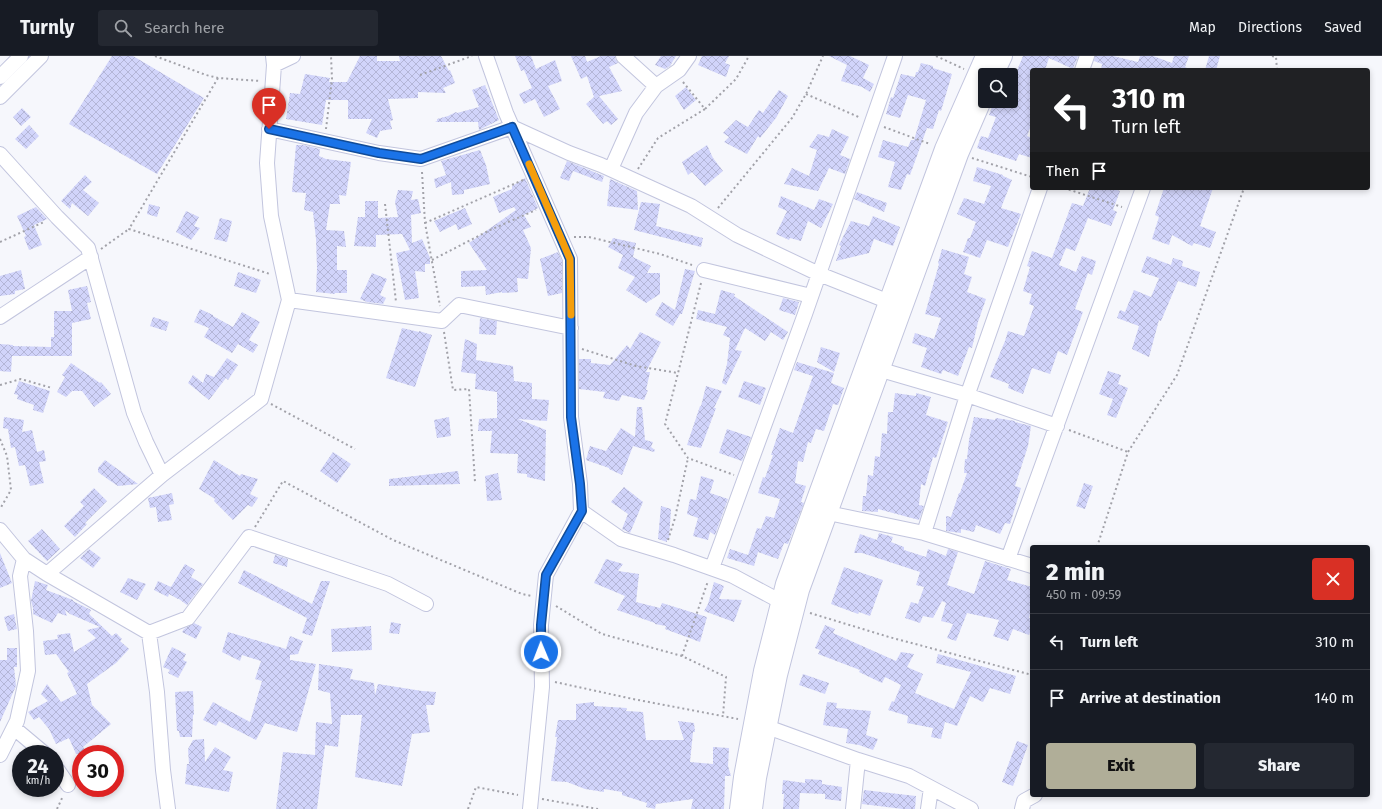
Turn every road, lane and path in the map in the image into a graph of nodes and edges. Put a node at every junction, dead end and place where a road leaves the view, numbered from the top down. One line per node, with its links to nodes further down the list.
1 (21, 56): 26 (street)
2 (41, 56): 32 (street)
3 (155, 56): 27 (path)
4 (293, 56): 18 (street)
5 (331, 56): 38 (path)
6 (472, 56): 25 (path)
7 (486, 56): 36 (street)
8 (623, 56): 29 (street)
9 (689, 56): 24 (street)
10 (749, 56): 34 (path)
11 (823, 56): 31 (path)
12 (895, 56): 35 (street)
13 (936, 56): 23 (path)
14 (985, 56): 19 (main road)
15 (1003, 56): 20 (main road)
16 (1087, 56): 21 (street)
17 (1272, 56): 22 (path)
18 (274, 60): 28 (street)
19 (985, 68)
20 (992, 68)
21 (1083, 68)
22 (1278, 68)
23 (978, 72)
24 (676, 73): 29 (street); 34 (path)
25 (420, 75)
26 (0, 77)
27 (218, 78): 28 (path); 56 (path)
28 (273, 82): 37 (street)
29 (656, 86): 42 (street)
30 (978, 91): 39 (main road)
31 (806, 94): 35 (path); 54 (path)
32 (0, 97)
33 (978, 106): 39 (main road)
34 (705, 109): 45 (path)
35 (871, 123): 39 (path); 62 (street)
36 (512, 127): 41 (street); 42 (street); 43 (street)
37 (269, 129): 38 (street); 63 (street)
38 (325, 141): 41 (street)
39 (952, 151): 44 (path); 66 (main road)
40 (0, 154): 53 (street)
41 (421, 159): 55 (path)
42 (611, 170): 45 (street)
43 (533, 175): 51 (street); 55 (path)
44 (1030, 177)
45 (632, 179): 54 (street)
46 (1039, 190): 76 (street)
47 (1070, 190): 52 (path)
48 (1142, 190): 52 (street)
49 (1243, 190): 81 (path)
50 (384, 204): 67 (path)
51 (547, 206): 57 (street); 60 (path)
52 (1135, 211): 78 (street)
53 (57, 216): 58 (path); 59 (street)
54 (710, 218): 62 (street)
55 (425, 223): 60 (path)
56 (129, 229): 59 (path); 63 (path)
57 (561, 237): 61 (path); 70 (street)
58 (0, 242)
59 (91, 257): 68 (street); 83 (street)
60 (432, 260): 69 (path)
61 (704, 270): 64 (street); 73 (path)
62 (819, 274): 64 (street); 66 (street)
63 (284, 278): 65 (street)
64 (811, 296): 84 (street)
65 (289, 300): 67 (street); 77 (street)
66 (896, 305): 72 (main road)
67 (398, 315): 69 (street)
68 (0, 317)
69 (442, 321): 70 (street); 85 (path)
70 (571, 328): 71 (street)
71 (571, 346): 73 (path); 88 (street)
72 (873, 367): 76 (street); 87 (main road)
73 (678, 373): 82 (path)
74 (0, 386): 75 (path)
75 (52, 388)
76 (967, 395): 78 (street); 90 (street)
77 (261, 399): 80 (path); 83 (street)
78 (1057, 426): 81 (path); 96 (street)
79 (0, 439): 86 (path)
80 (355, 449)
81 (1128, 452): 92 (path)
82 (688, 458): 84 (path); 94 (path)
83 (162, 475): 99 (street)
84 (745, 479): 98 (street)
85 (475, 482)
86 (0, 509)
87 (821, 510): 90 (street); 102 (main road)
88 (582, 511): 94 (street); 100 (street)
89 (0, 530): 93 (street)
90 (924, 533): 96 (street)
91 (244, 543): 100 (path); 101 (street); 103 (street)
92 (1098, 545)
93 (6, 548): 95 (street)
94 (664, 552): 98 (street)
95 (24, 559): 99 (street); 109 (street)
96 (1008, 559): 97 (street)
97 (1030, 565)
98 (712, 568): 102 (street); 104 (path)
99 (47, 574): 103 (street)
100 (543, 598): 104 (path); 106 (street)
101 (426, 604)
102 (788, 605): 105 (path); 108 (main road)
103 (149, 633): 118 (street)
104 (682, 656): 107 (path)
105 (1030, 674)
106 (541, 679): 107 (path); 117 (street)
107 (723, 716): 108 (path)
108 (760, 724): 112 (street); 121 (main road); 122 (main road)
109 (14, 728): 110 (street); 111 (street)
110 (34, 745)
111 (0, 755)
112 (858, 760): 115 (street); 123 (street)
113 (64, 779): 114 (street)
114 (68, 785)
115 (931, 788): 124 (street); 125 (street)
116 (1032, 797): 126 (street)
117 (530, 803): 119 (path); 120 (path)
118 (168, 809)
119 (468, 809)
120 (598, 809)
121 (739, 809)
122 (753, 809)
123 (852, 809)
124 (928, 809)
125 (971, 809)
126 (1022, 809)

